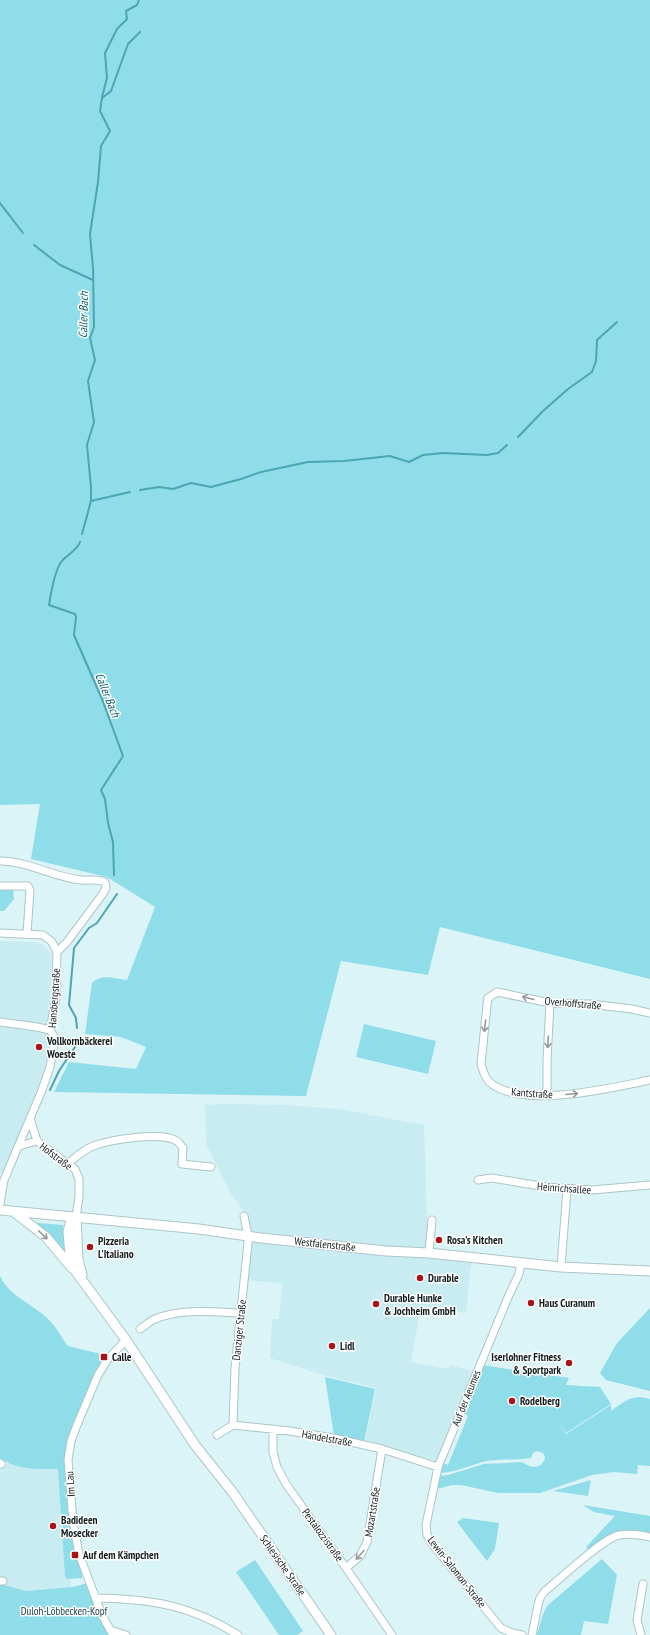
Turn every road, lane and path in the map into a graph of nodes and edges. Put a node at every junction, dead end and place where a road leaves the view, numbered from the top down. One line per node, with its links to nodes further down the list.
1 (0, 860): 5 (street, Hansbergstraße)
2 (0, 886): 4 (street)
3 (0, 933): 4 (street)
4 (27, 934): 5 (street)
5 (57, 952): 10 (street, Hansbergstraße)
6 (497, 992): 7 (street, Overhoffstraße, one-way to 6); 12 (street, Kantstraße, one-way to 12)
7 (550, 1003): 8 (street, Overhoffstraße); 12 (street, one-way to 12)
8 (650, 1014)
9 (0, 1022): 10 (street)
10 (50, 1030): 13 (street, Hansbergstraße)
11 (650, 1080): 12 (street, Kantstraße, one-way to 11)
12 (547, 1096)
13 (30, 1118): 14 (street, Hofstraße); 15 (street, Hansbergstraße)
14 (37, 1141): 15 (street, Hofstraße); 16 (street, Hofstraße)
15 (19, 1146): 21 (street, Hansbergstraße)
16 (68, 1164): 17 (street); 25 (street, Hofstraße)
17 (211, 1167)
18 (478, 1180): 20 (street, Heinrichsallee)
19 (650, 1185): 20 (street, Heinrichsallee)
20 (567, 1189): 30 (street)
21 (0, 1204)
22 (0, 1210): 23 (main road, Westfalenstraße)
23 (13, 1212): 25 (main road, Westfalenstraße); 31 (main road, one-way to 31)
24 (244, 1216): 27 (street, Danziger Straße)
25 (76, 1217): 27 (main road, Westfalenstraße); 31 (main road, Schlesische Straße); 33 (main road, Schlesische Straße)
26 (432, 1220): 28 (street)
27 (248, 1236): 28 (main road, Westfalenstraße); 34 (street, Danziger Straße)
28 (429, 1253): 29 (main road, Westfalenstraße)
29 (522, 1263): 30 (main road, Westfalenstraße); 41 (street, Auf der Aeumes)
30 (561, 1267): 32 (main road, Westfalenstraße)
31 (74, 1269): 33 (main road, Schlesische Straße)
32 (650, 1271)
33 (86, 1285): 36 (main road, Schlesische Straße)
34 (241, 1313): 35 (street); 37 (street, Danziger Straße)
35 (140, 1329)
36 (126, 1340): 45 (street, Im Lau); 49 (main road, Schlesische Straße)
37 (233, 1425): 38 (street, Händelstraße); 39 (street)
38 (273, 1429): 40 (street, Händelstraße); 43 (street, Pestalozzistraße)
39 (216, 1435)
40 (382, 1450): 41 (street, Händelstraße); 43 (street, Mozartstraße, one-way to 43)
41 (438, 1467): 51 (street, Lewin-Salomon-Straße)
42 (650, 1537): 52 (street)
43 (346, 1568): 50 (street, Pestalozzistraße)
44 (643, 1584): 53 (street)
45 (96, 1598): 46 (street, Im Lau); 48 (street)
46 (112, 1633): 47 (street)
47 (126, 1635)
48 (238, 1635)
49 (331, 1635)
50 (392, 1635)
51 (522, 1635)
52 (532, 1635)
53 (641, 1635)

